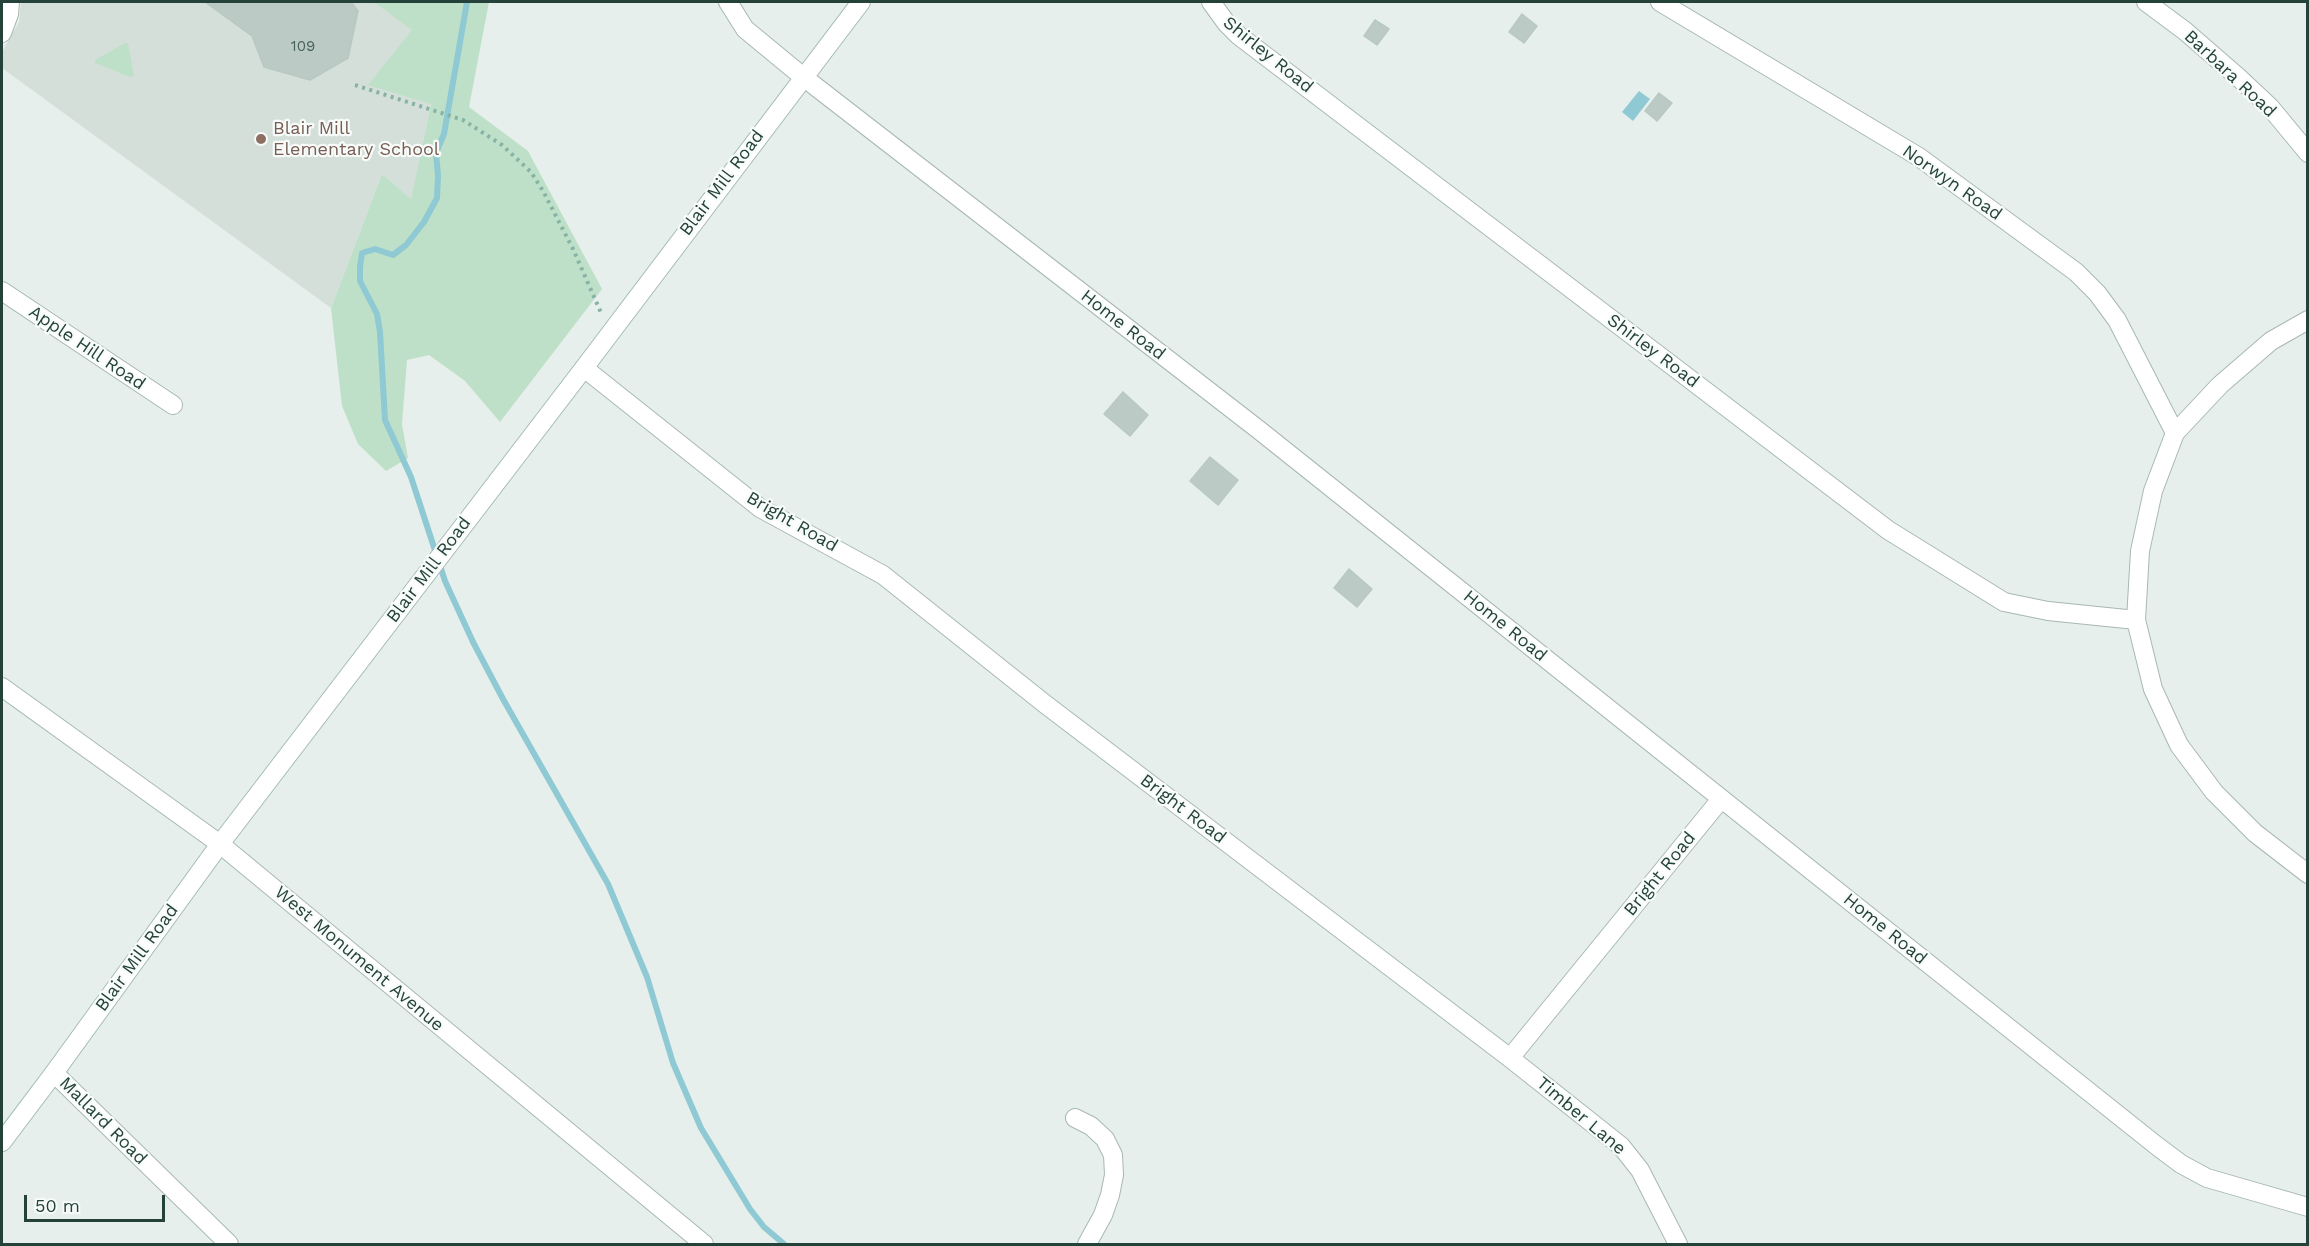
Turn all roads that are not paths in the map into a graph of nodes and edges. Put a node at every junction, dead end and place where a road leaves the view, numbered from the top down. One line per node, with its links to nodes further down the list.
1 (10, 2): 7 (street)
2 (728, 2): 8 (street, Home Road)
3 (861, 2): 8 (street, Blair Mill Road)
4 (1211, 2): 15 (street, Shirley Road)
5 (1660, 2): 14 (street, Norwyn Road)
6 (2146, 2): 9 (street, Barbara Road)
7 (2, 33)
8 (802, 76): 12 (street, Blair Mill Road); 17 (street, Home Road)
9 (2307, 153)
10 (2, 291): 13 (street, Apple Hill Road)
11 (2307, 320): 14 (street)
12 (584, 368): 18 (street, Blair Mill Road); 20 (street, Bright Road)
13 (173, 405)
14 (2175, 434): 15 (street)
15 (2136, 620): 19 (street)
16 (2, 687): 18 (street, West Monument Avenue)
17 (1721, 799): 20 (street, Bright Road); 24 (street, Home Road)
18 (219, 844): 21 (street, Blair Mill Road); 26 (street, West Monument Avenue)
19 (2307, 874)
20 (1510, 1058): 28 (street, Timber Lane)
21 (54, 1073): 23 (street, Blair Mill Road); 25 (street, Mallard Road)
22 (1075, 1118): 27 (street)
23 (2, 1142)
24 (2307, 1207)
25 (229, 1245)
26 (704, 1245)
27 (1087, 1245)
28 (1678, 1245)

